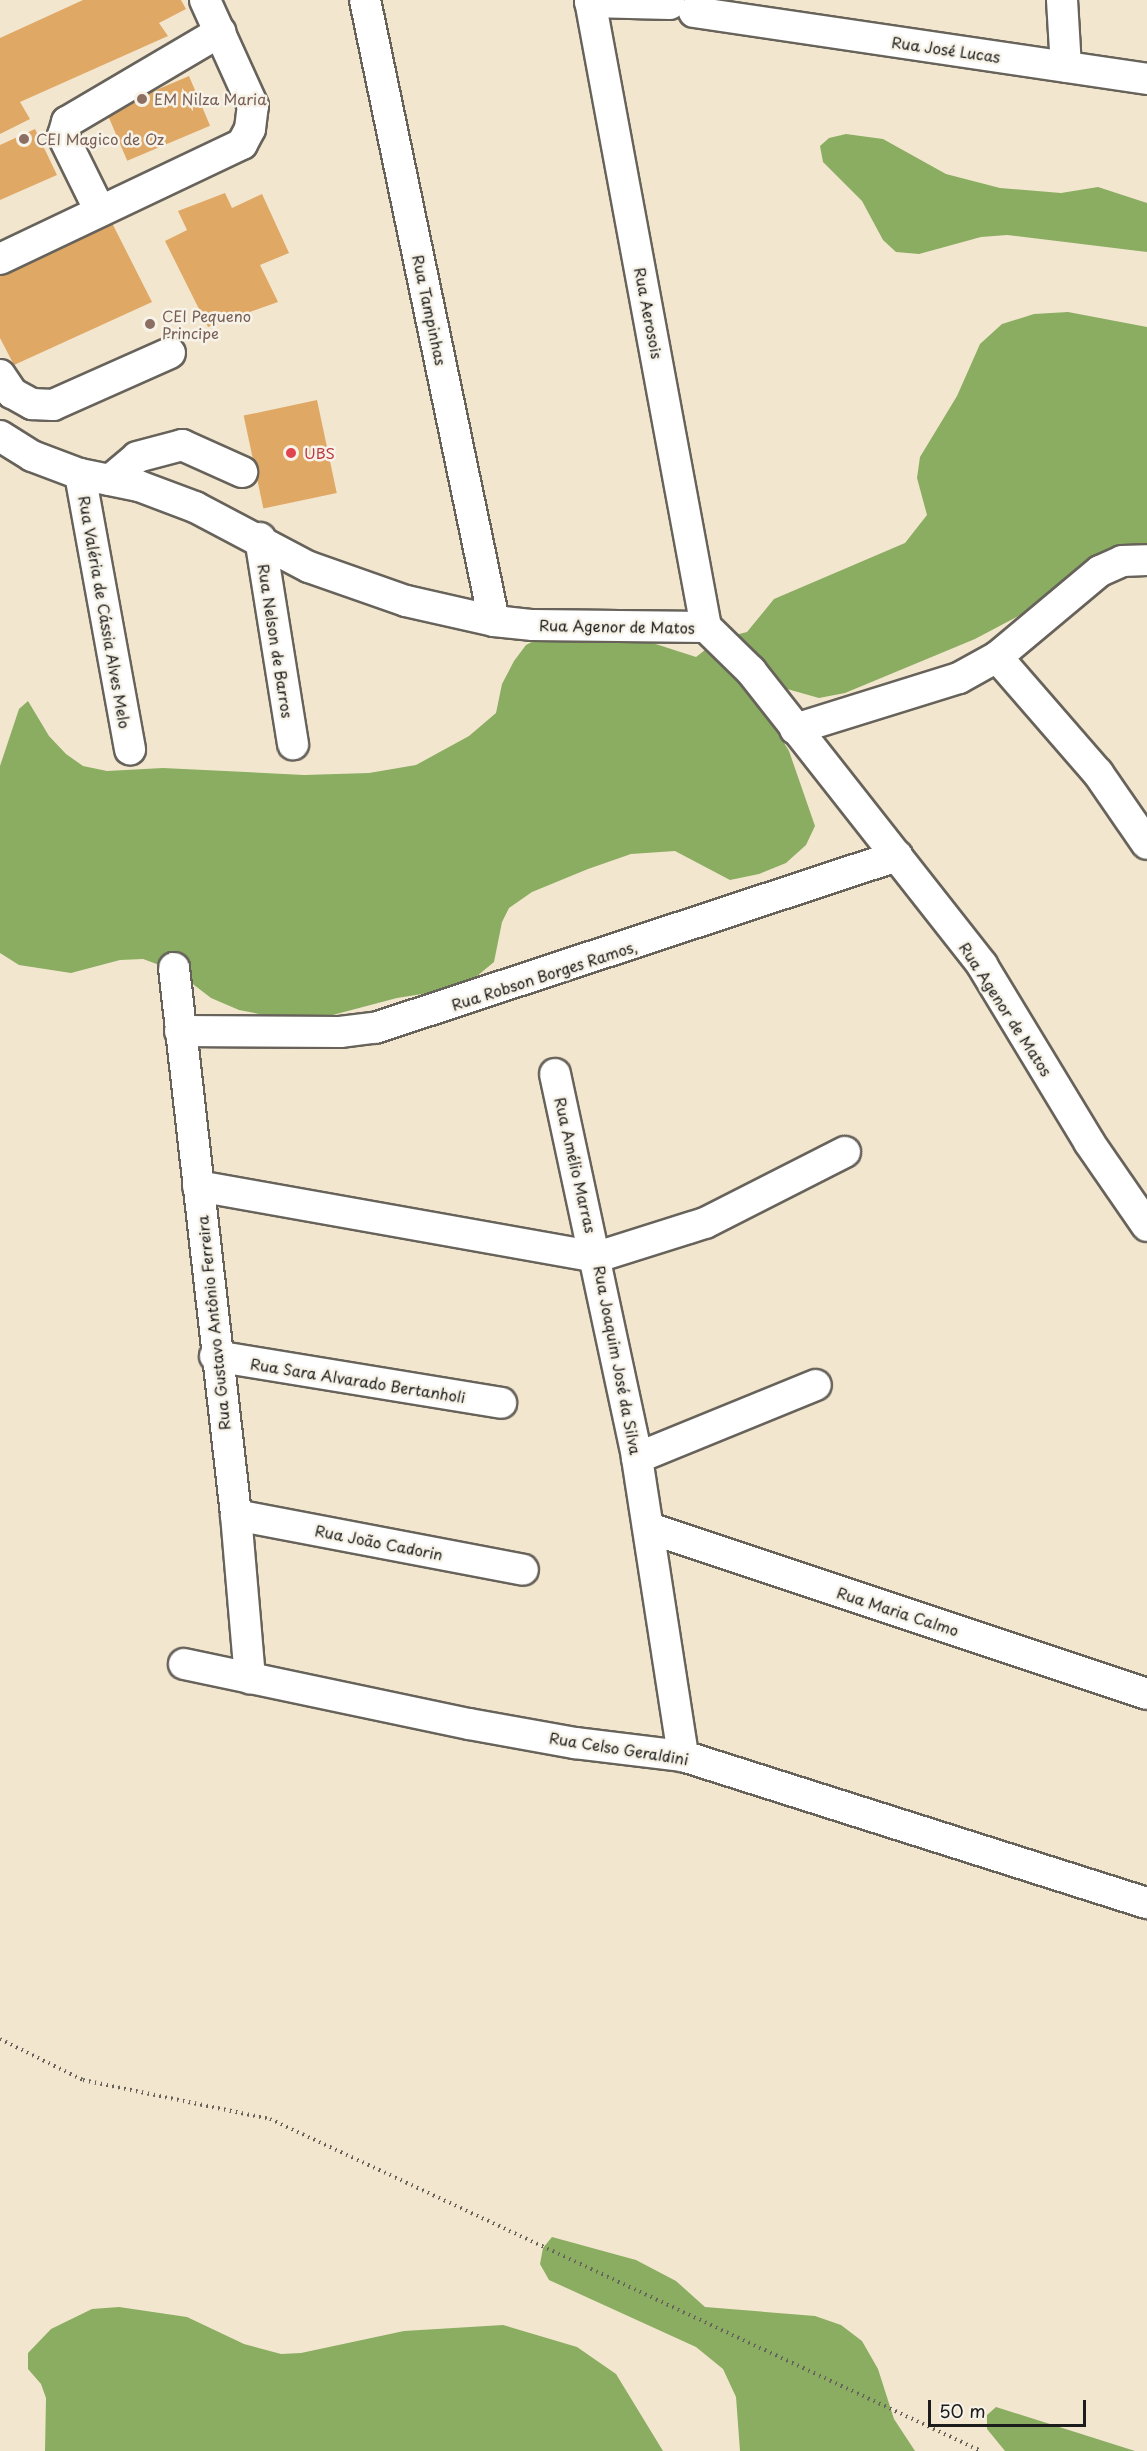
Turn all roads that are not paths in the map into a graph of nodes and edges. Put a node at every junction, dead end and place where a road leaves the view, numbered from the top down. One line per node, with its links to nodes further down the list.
1 (205, 0): 6 (street)
2 (365, 0): 19 (street, Rua Tampinhas)
3 (1062, 0): 7 (street)
4 (600, 1): 5 (street, Rua José Lucas); 20 (street, Rua Aerosois)
5 (683, 5): 7 (street, Rua José Lucas)
6 (220, 32): 9 (street); 9 (street)
7 (1066, 67): 8 (street, Rua José Lucas)
8 (1147, 79)
9 (100, 211): 10 (street)
10 (0, 259)
11 (170, 353): 12 (street)
12 (0, 375)
13 (0, 436): 15 (street, Rua Agenor de Matos)
14 (242, 472): 16 (street)
15 (80, 474): 16 (street, Rua Agenor de Matos); 24 (street, Rua Valéria de Cássia Alves Melo)
16 (110, 480): 17 (street, Rua Agenor de Matos)
17 (260, 538): 19 (street, Rua Agenor de Matos); 23 (street, Rua Nelson de Barros)
18 (1147, 560): 21 (street)
19 (494, 621): 20 (street, Rua Agenor de Matos)
20 (706, 627): 22 (street, Rua Agenor de Matos)
21 (998, 657): 22 (street); 25 (street)
22 (795, 729): 26 (street, Rua Agenor de Matos)
23 (292, 744)
24 (130, 749)
25 (1147, 844)
26 (897, 856): 28 (street, Rua Robson Borges Ramos,); 32 (street, Rua Agenor de Matos)
27 (174, 968): 28 (street, Rua Gustavo Antônio Ferreira)
28 (180, 1030): 31 (street, Rua Gustavo Antônio Ferreira)
29 (555, 1074): 33 (street, Rua Amélio Marras)
30 (845, 1152): 33 (street)
31 (198, 1186): 33 (street, Rua Joaquim José da Silva); 34 (street, Rua Gustavo Antônio Ferreira)
32 (1147, 1226)
33 (597, 1257): 37 (street, Rua Joaquim José da Silva)
34 (215, 1356): 36 (street, Rua Sara Alvarado Bertanholi); 38 (street, Rua Gustavo Antônio Ferreira)
35 (816, 1385): 37 (street)
36 (501, 1403)
37 (637, 1458): 39 (street, Rua Joaquim José da Silva)
38 (236, 1515): 40 (street, Rua João Cadorin); 42 (street, Rua Gustavo Antônio Ferreira)
39 (649, 1528): 43 (street, Rua Maria Calmo); 44 (street, Rua Joaquim José da Silva)
40 (523, 1570)
41 (184, 1664): 42 (street, Rua Celso Geraldini)
42 (250, 1678): 44 (street, Rua Celso Geraldini)
43 (1147, 1694)
44 (684, 1756): 45 (street, Rua Celso Geraldini)
45 (1147, 1903)

